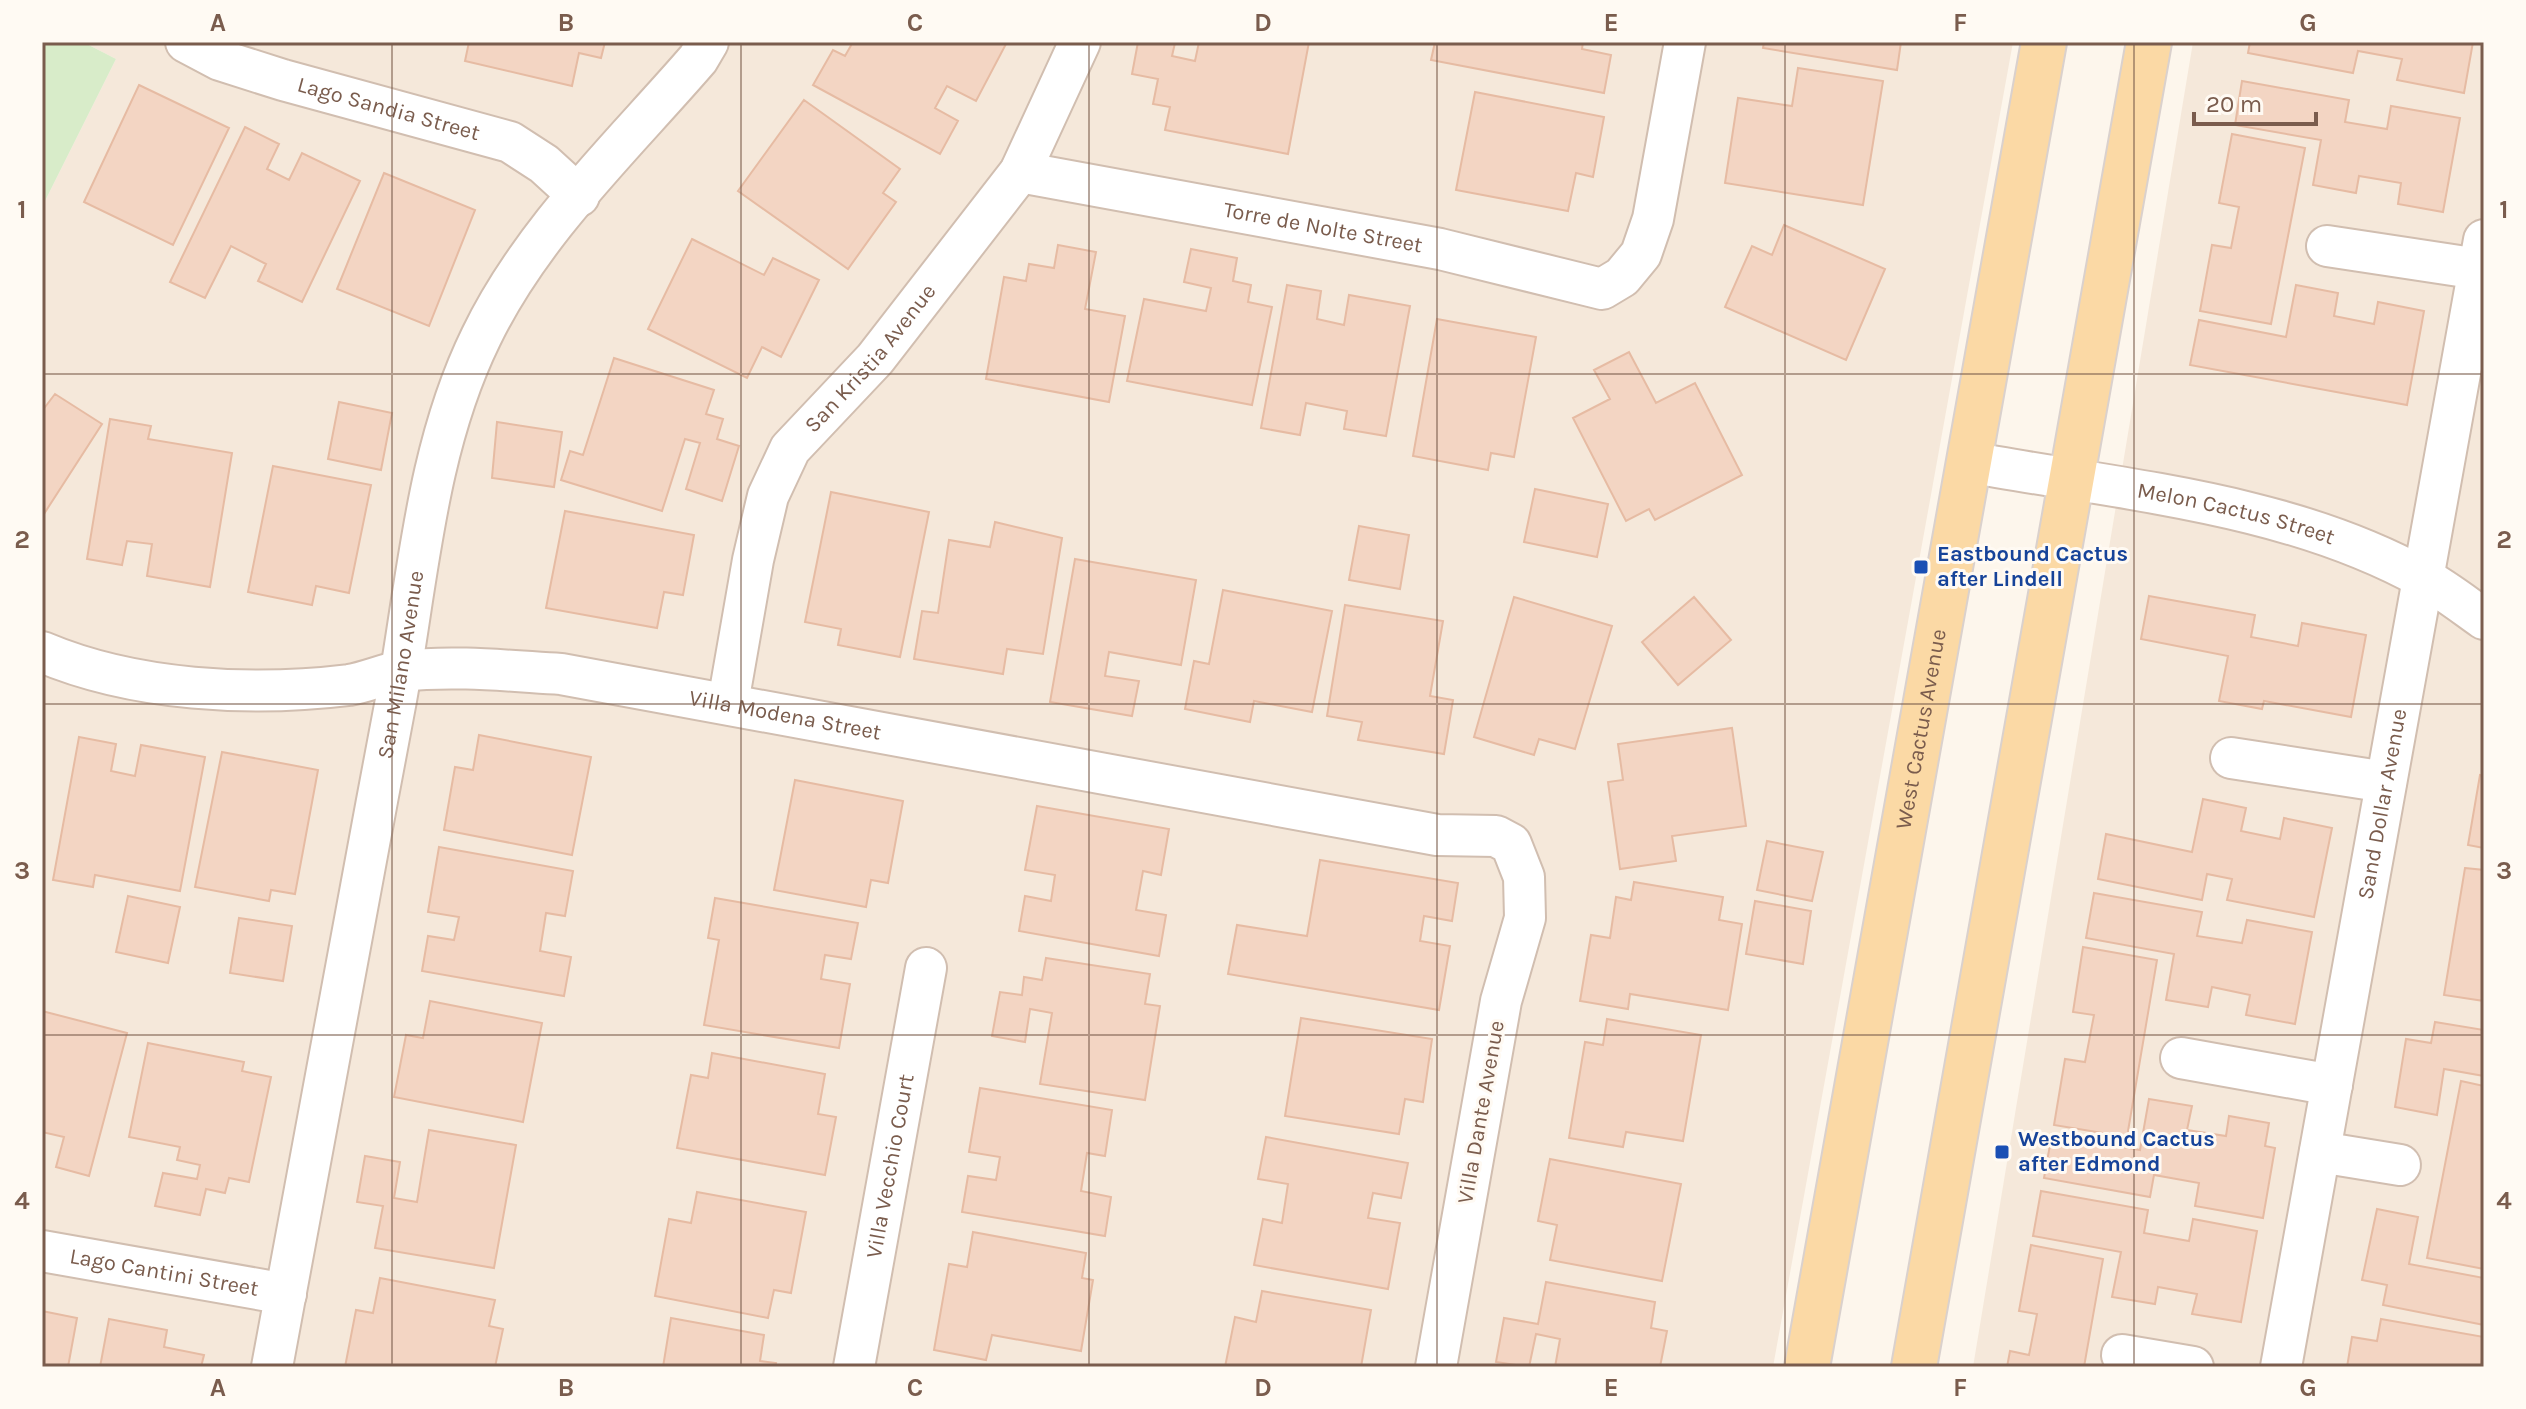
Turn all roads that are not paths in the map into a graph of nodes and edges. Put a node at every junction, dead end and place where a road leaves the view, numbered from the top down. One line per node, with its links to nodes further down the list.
1 (186, 42): 8 (street, Lago Sandia Street)
2 (708, 42): 8 (street, San Milano Avenue)
3 (1080, 42): 7 (street, San Kristia Avenue)
4 (1685, 42): 7 (street, Torre de Nolte Street)
5 (2044, 42): 12 (main road, West Cactus Avenue)
6 (2149, 42): 13 (main road)
7 (1020, 172): 18 (street, San Kristia Avenue)
8 (579, 196): 17 (street, San Milano Avenue)
9 (2327, 246): 10 (street)
10 (2481, 254): 11 (street, Sand Dollar Avenue)
11 (2472, 380): 14 (street, Sand Dollar Avenue)
12 (1969, 462): 13 (street, Melon Cactus Street); 33 (main road, West Cactus Avenue)
13 (2071, 481): 14 (street, Melon Cactus Street); 34 (main road)
14 (2423, 578): 15 (street, Melon Cactus Street); 20 (street, Sand Dollar Avenue)
15 (2484, 619)
16 (42, 652): 17 (street, Villa Modena Street)
17 (401, 672): 18 (street, Villa Modena Street); 28 (street, San Milano Avenue)
18 (728, 703): 21 (street, Villa Modena Street)
19 (2231, 758): 20 (street)
20 (2386, 782): 24 (street, Sand Dollar Avenue)
21 (1517, 859): 32 (street, Villa Dante Avenue)
22 (926, 968): 31 (street, Villa Vecchio Court)
23 (2181, 1058): 24 (street)
24 (2332, 1085): 25 (street, Sand Dollar Avenue)
25 (2320, 1152): 26 (street); 36 (street, Sand Dollar Avenue)
26 (2400, 1165)
27 (42, 1251): 28 (street, Lago Cantini Street)
28 (286, 1294): 30 (street, San Milano Avenue)
29 (2122, 1355): 35 (street)
30 (272, 1367)
31 (854, 1367)
32 (1436, 1367)
33 (1807, 1367)
34 (1914, 1367)
35 (2193, 1367)
36 (2281, 1367)

